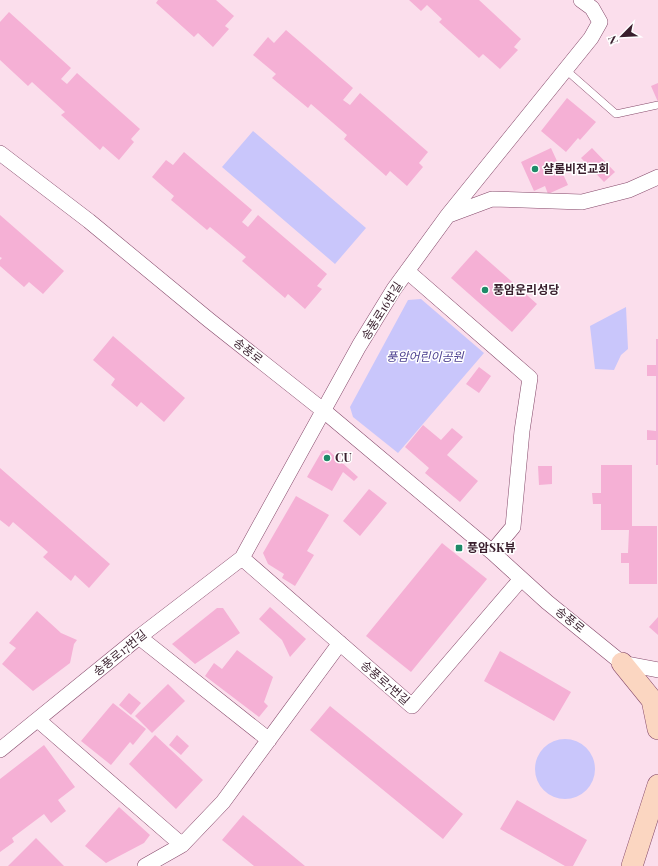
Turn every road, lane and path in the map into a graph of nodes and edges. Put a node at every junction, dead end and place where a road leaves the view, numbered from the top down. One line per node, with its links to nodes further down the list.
1 (580, 0): 2 (street, 송풍로16번길)
2 (566, 70): 3 (lane); 6 (street, 송풍로16번길)
3 (658, 105)
4 (0, 153): 8 (street, 송풍로)
5 (658, 177): 6 (street)
6 (448, 215): 7 (street, 송풍로16번길)
7 (407, 271): 8 (street, 송풍로16번길); 9 (street)
8 (324, 411): 9 (street, 송풍로); 10 (street, 송풍로17번길)
9 (492, 552): 11 (street, 송풍로)
10 (242, 558): 12 (street, 송풍로17번길); 13 (street)
11 (522, 579): 13 (street, 송풍로7번길); 14 (street, 송풍로)
12 (139, 637): 16 (street, 송풍로17번길); 18 (street)
13 (340, 643): 18 (street)
14 (622, 663): 15 (street, 송풍로); 17 (street)
15 (658, 670)
16 (38, 720): 19 (street, 송풍로17번길); 21 (street)
17 (658, 729)
18 (270, 740): 21 (street)
19 (0, 750)
20 (658, 785): 23 (street)
21 (182, 844): 22 (street)
22 (145, 866)
23 (632, 866)

